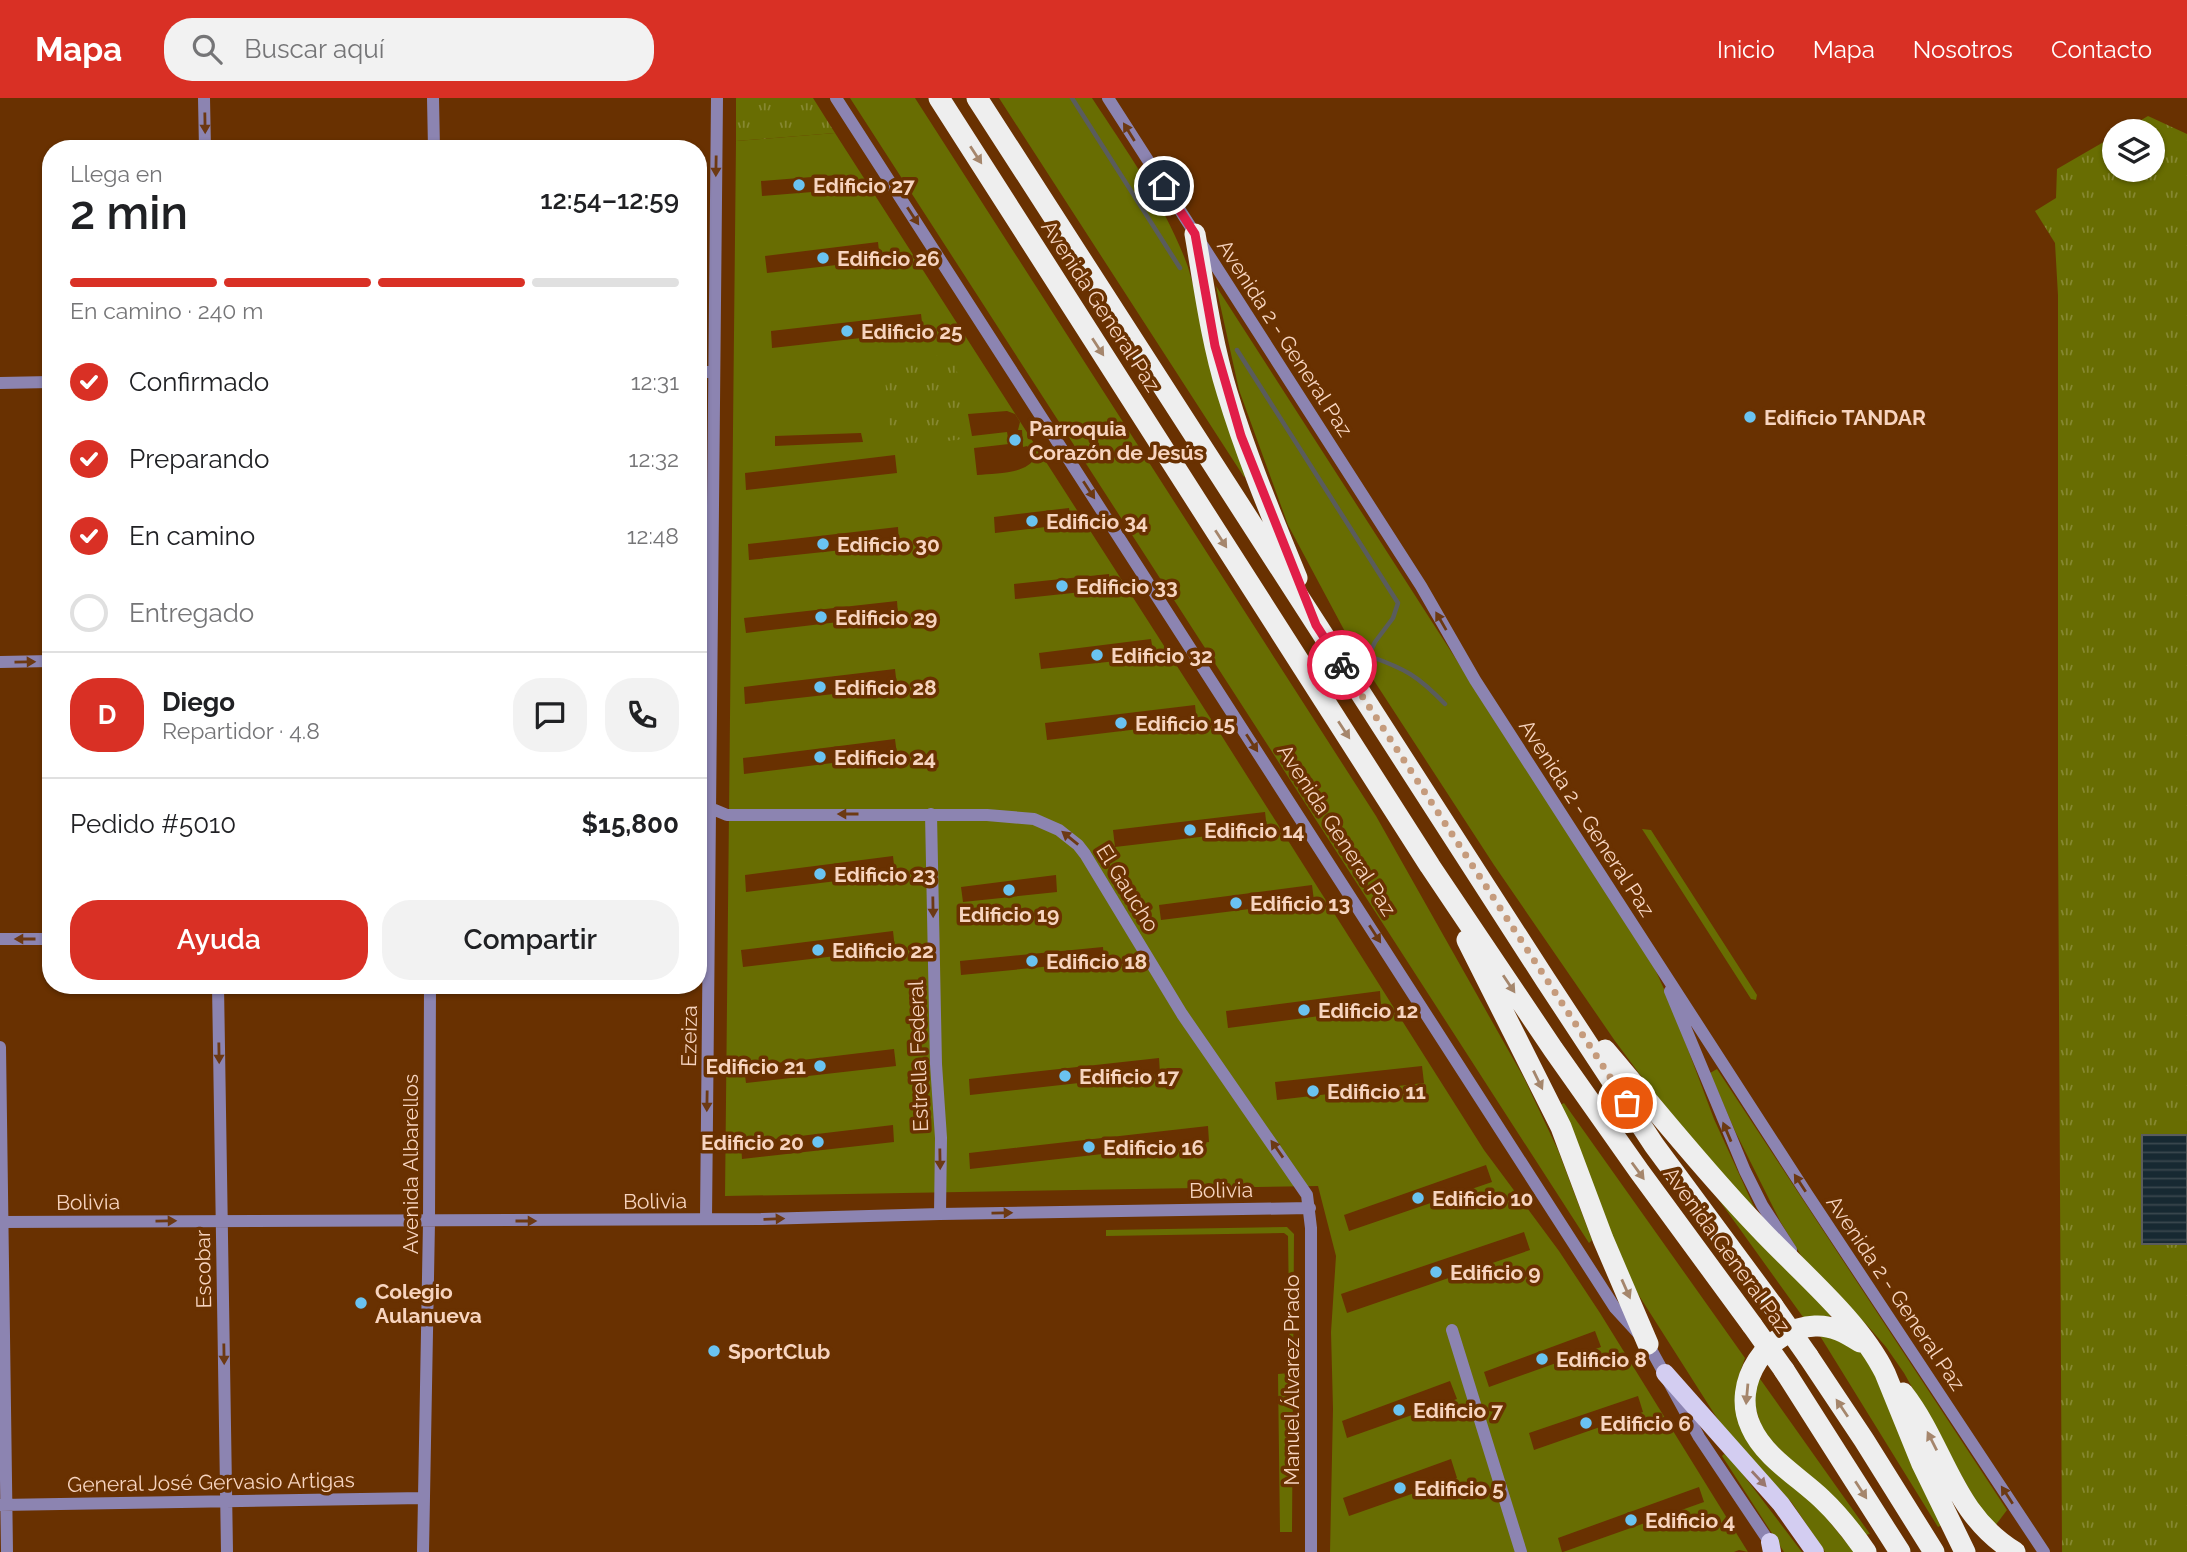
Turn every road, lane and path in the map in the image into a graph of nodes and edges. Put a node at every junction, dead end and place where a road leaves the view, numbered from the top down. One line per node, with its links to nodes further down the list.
1 (204, 98): 8 (street, one-way to 8)
2 (433, 98): 9 (street)
3 (716, 98): 12 (street, Ezeiza, one-way to 12)
4 (836, 98): 40 (street, Avenida General Paz, one-way to 40)
5 (939, 98): 23 (highway, Avenida General Paz, one-way to 23)
6 (976, 98): 18 (highway, Avenida General Paz)
7 (1108, 98): 10 (street, Avenida 2 - General Paz, one-way to 7)
8 (205, 140)
9 (434, 140)
10 (1195, 234): 18 (highway); 26 (street, Avenida 2 - General Paz, one-way to 10)
11 (707, 372): 12 (street)
12 (714, 372): 16 (street, Ezeiza)
13 (42, 382): 14 (street)
14 (0, 383)
15 (707, 517): 16 (street)
16 (712, 517): 17 (street, Ezeiza)
17 (707, 614)
18 (1316, 625): 27 (highway, Avenida General Paz)
19 (42, 661): 20 (street, one-way to 19)
20 (0, 662)
21 (707, 807): 22 (street, El Gaucho, one-way to 21)
22 (931, 814): 32 (street, El Gaucho, one-way to 22); 33 (street, Estrella Federal, one-way to 33)
23 (1430, 866): 40 (highway, one-way to 40); 47 (highway, Avenida General Paz, one-way to 47, bridge)
24 (0, 939): 25 (street, one-way to 24)
25 (42, 939)
26 (1658, 962): 38 (street, one-way to 26); 59 (street, Avenida 2 - General Paz, one-way to 26)
27 (1545, 979): 38 (highway); 56 (highway, Avenida General Paz, one-way to 27, bridge)
28 (218, 994): 35 (street, Escobar, one-way to 35)
29 (430, 994): 37 (street, Avenida Albarellos)
30 (704, 994): 34 (street, Ezeiza, one-way to 34)
31 (0, 1047): 36 (street)
32 (1310, 1208): 33 (street, Bolivia, one-way to 32); 53 (street, Manuel Álvarez Prado)
33 (940, 1213): 34 (street, Bolivia, one-way to 33)
34 (706, 1219): 37 (street, Bolivia, one-way to 34)
35 (222, 1220): 36 (street, Bolivia, one-way to 35); 37 (street, Bolivia); 45 (street, Escobar, one-way to 45)
36 (1, 1222): 46 (street)
37 (429, 1222): 44 (street, Avenida Albarellos)
38 (1807, 1278): 41 (highway)
39 (1452, 1330): 54 (street)
40 (1648, 1344): 42 (street, Avenida General Paz)
41 (1870, 1349): 43 (highway); 48 (highway, one-way to 48)
42 (1665, 1373): 49 (street, Avenida General Paz); 55 (main road, one-way to 55)
43 (1885, 1373): 57 (highway); 58 (highway, one-way to 43)
44 (423, 1498): 45 (street, General José Gervasio Artigas); 52 (street, Avenida Albarellos)
45 (226, 1502): 46 (street, General José Gervasio Artigas); 51 (street, Escobar)
46 (3, 1505): 50 (street)
47 (1895, 1543)
48 (1862, 1546)
49 (1773, 1549)
50 (7, 1552)
51 (227, 1552)
52 (423, 1552)
53 (1311, 1552)
54 (1521, 1552)
55 (1815, 1552)
56 (1934, 1552)
57 (1965, 1552)
58 (2015, 1552)
59 (2044, 1552)

